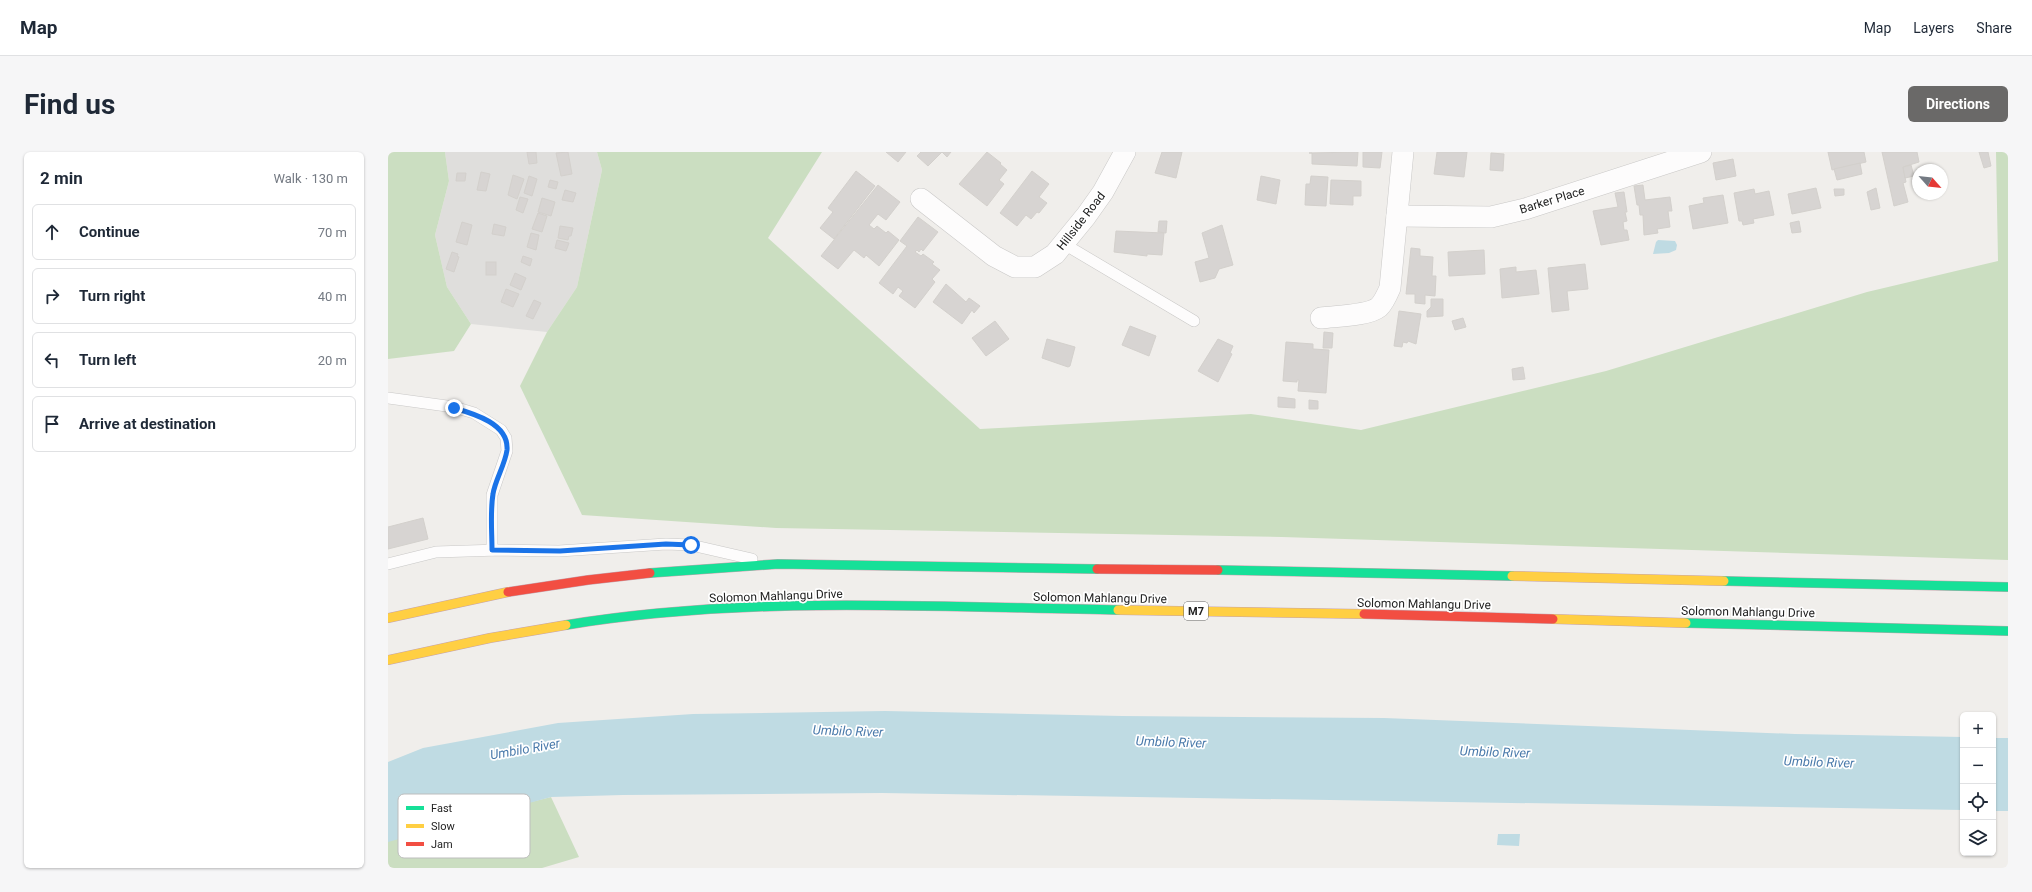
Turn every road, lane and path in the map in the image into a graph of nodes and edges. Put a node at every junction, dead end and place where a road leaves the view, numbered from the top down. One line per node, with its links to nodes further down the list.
1 (1125, 152): 6 (street, Hillside Road)
2 (1403, 152): 5 (street)
3 (1701, 152): 5 (street, Barker Place)
4 (921, 199): 6 (street, Hillside Road)
5 (1397, 216): 7 (street)
6 (1064, 244): 8 (lane)
7 (1321, 318)
8 (1194, 321)
9 (388, 398): 10 (lane)
10 (492, 550): 11 (lane); 12 (lane)
11 (388, 564)
12 (778, 564): 13 (highway); 14 (highway)
13 (2008, 587)
14 (388, 618)
15 (2008, 631): 16 (highway, Solomon Mahlangu Drive / M7)
16 (388, 660)

